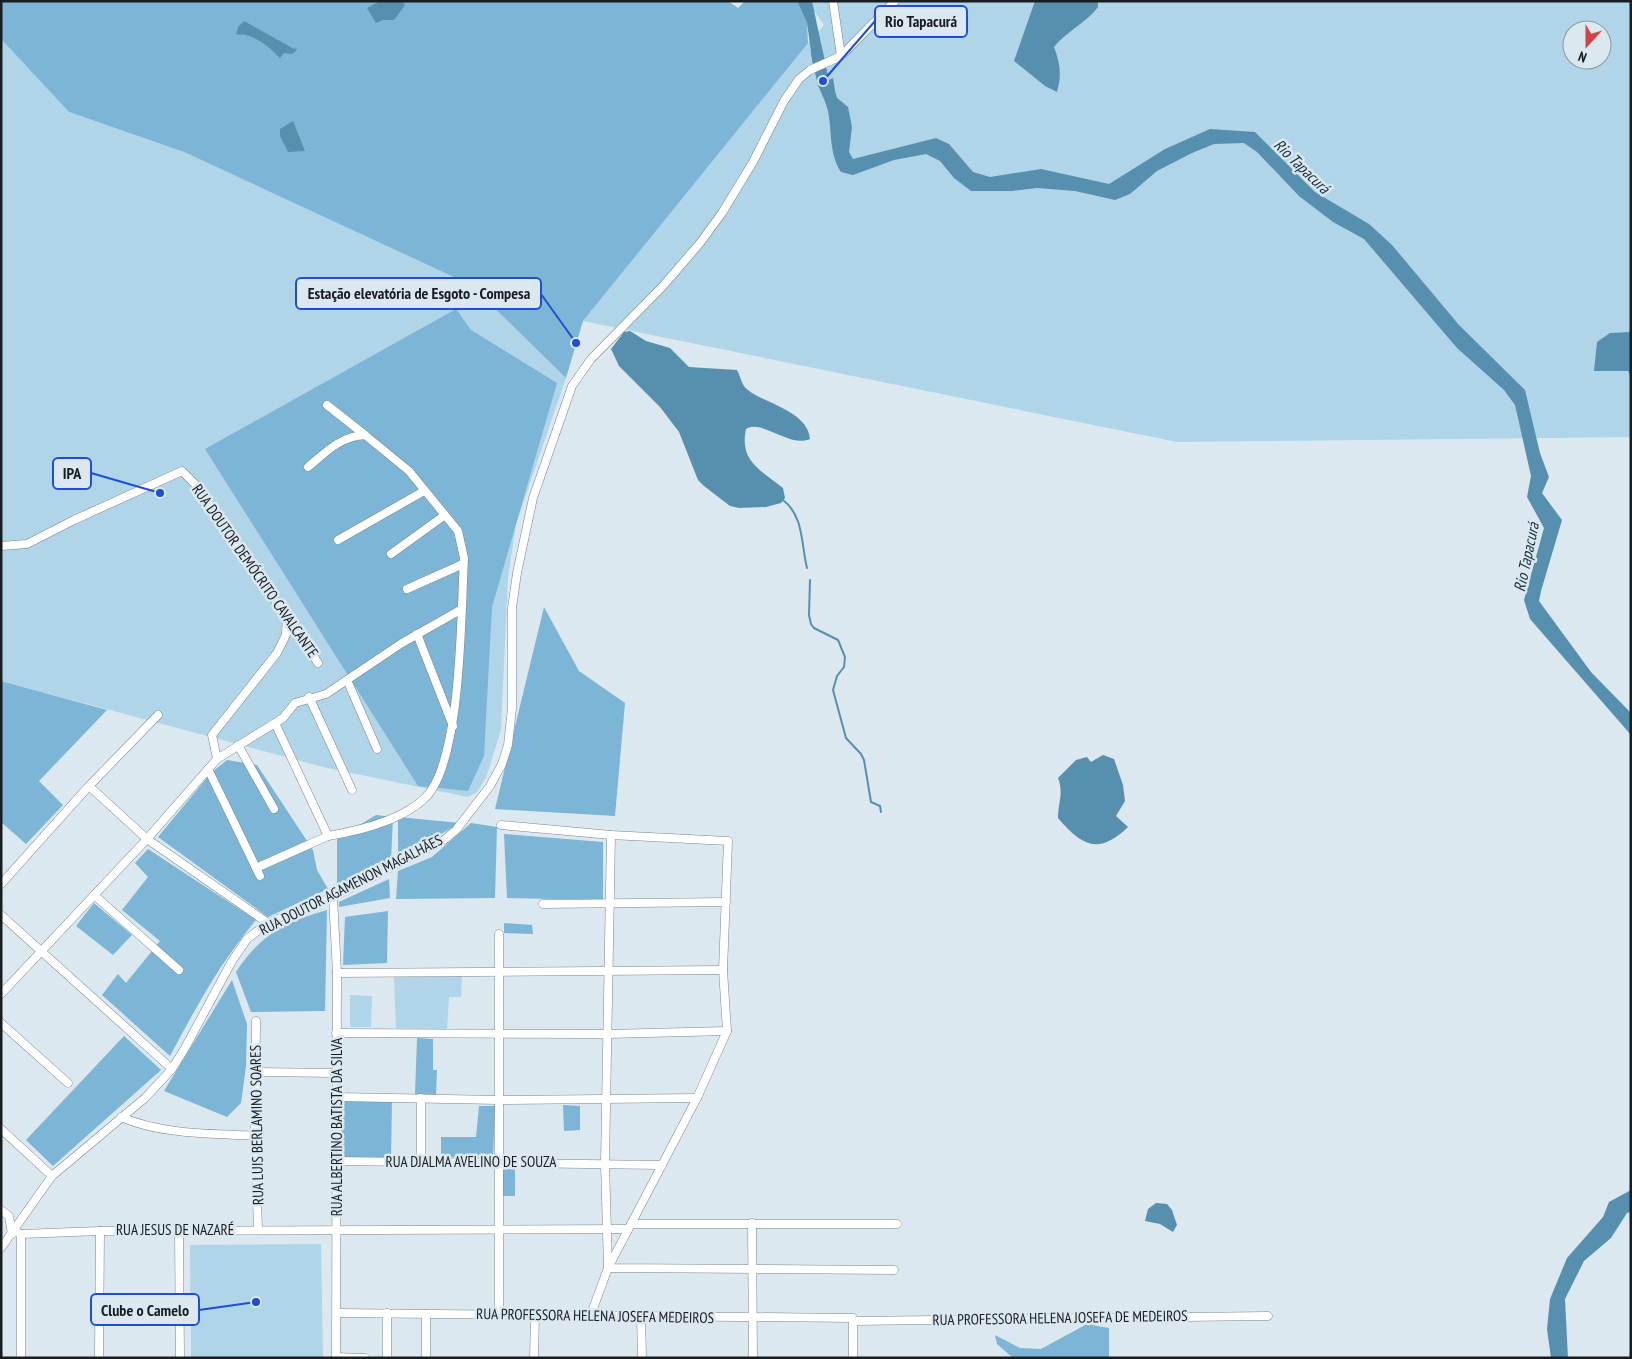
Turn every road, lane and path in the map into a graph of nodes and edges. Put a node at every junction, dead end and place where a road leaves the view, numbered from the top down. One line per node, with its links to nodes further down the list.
1 (833, 1): 3 (street)
2 (895, 1): 3 (street)
3 (842, 56): 38 (street, RUA DOUTOR AGAMENON MAGALHÃES)
4 (327, 405): 5 (street)
5 (365, 435): 6 (street); 7 (street)
6 (308, 468)
7 (424, 490): 8 (street); 9 (street)
8 (445, 515): 11 (street); 12 (street)
9 (338, 540)
10 (1, 546): 15 (street, RUA DOUTOR DEMÓCRITO CAVALCANTE)
11 (391, 554)
12 (463, 564): 13 (street); 14 (street)
13 (407, 589)
14 (462, 608): 16 (street); 22 (street)
15 (287, 616): 17 (street, RUA DOUTOR DEMÓCRITO CAVALCANTE); 25 (street)
16 (417, 634): 18 (street); 22 (street)
17 (318, 663)
18 (347, 680): 19 (street); 24 (street)
19 (309, 698): 21 (street); 28 (street)
20 (158, 715): 27 (street)
21 (275, 724): 23 (street); 32 (street)
22 (453, 728): 32 (street)
23 (238, 745): 25 (street); 29 (street)
24 (377, 748)
25 (217, 759): 26 (street)
26 (208, 769): 33 (street); 34 (street)
27 (89, 786): 33 (street); 36 (street)
28 (352, 790)
29 (274, 809)
30 (501, 825): 31 (street)
31 (611, 835): 39 (street); 41 (street)
32 (328, 836): 34 (street)
33 (147, 839): 37 (street); 43 (street)
34 (256, 868): 35 (street)
35 (260, 876)
36 (1, 884)
37 (94, 895): 45 (street); 46 (street)
38 (333, 897): 43 (street, RUA DOUTOR AGAMENON MAGALHÃES); 50 (street, RUA ALBERTINO BATISTA DA SILVA)
39 (726, 902): 41 (street); 47 (street)
40 (543, 904): 41 (street)
41 (609, 904): 49 (street)
42 (1, 915): 45 (street)
43 (268, 923): 58 (street, RUA DOUTOR AGAMENON MAGALHÃES)
44 (499, 934): 48 (street)
45 (42, 952): 51 (street); 58 (street)
46 (180, 970)
47 (723, 970): 49 (street); 54 (street)
48 (499, 971): 49 (street); 50 (street); 56 (street)
49 (608, 972): 57 (street)
50 (337, 973): 55 (street, RUA ALBERTINO BATISTA DA SILVA)
51 (1, 994)
52 (256, 1021): 59 (street, RUA LUIS BERLAMINO SOARES)
53 (1, 1023): 61 (street)
54 (727, 1031): 57 (street); 64 (street)
55 (336, 1033): 56 (street); 60 (street, RUA ALBERTINO BATISTA DA SILVA)
56 (500, 1034): 57 (street); 66 (street)
57 (607, 1034): 65 (street)
58 (172, 1068): 67 (street, RUA DOUTOR AGAMENON MAGALHÃES)
59 (257, 1072): 60 (street); 69 (street, RUA LUIS BERLAMINO SOARES)
60 (336, 1074): 62 (street, RUA ALBERTINO BATISTA DA SILVA)
61 (68, 1083)
62 (337, 1097): 63 (street); 70 (street, RUA ALBERTINO BATISTA DA SILVA)
63 (420, 1098): 66 (street); 71 (street)
64 (697, 1098): 65 (street); 74 (street)
65 (606, 1099): 66 (street); 73 (street)
66 (499, 1100): 72 (street)
67 (121, 1117): 69 (street); 75 (street, RUA DOUTOR AGAMENON MAGALHÃES)
68 (1, 1129): 75 (street)
69 (255, 1136): 83 (street, RUA LUIS BERLAMINO SOARES)
70 (337, 1161): 71 (street, RUA DJALMA AVELINO DE SOUZA); 80 (street, RUA ALBERTINO BATISTA DA SILVA)
71 (421, 1162): 72 (street, RUA DJALMA AVELINO DE SOUZA)
72 (498, 1163): 73 (street, RUA DJALMA AVELINO DE SOUZA); 84 (street)
73 (605, 1163): 74 (street, RUA DJALMA AVELINO DE SOUZA); 81 (street)
74 (662, 1165): 79 (street)
75 (52, 1176): 86 (street, RUA DOUTOR AGAMENON MAGALHÃES)
76 (1, 1210): 86 (street)
77 (752, 1223): 78 (street, RUA JESUS DE NAZARÉ); 79 (street, RUA JESUS DE NAZARÉ); 89 (street)
78 (897, 1224)
79 (630, 1226): 81 (street, RUA JESUS DE NAZARÉ); 88 (street)
80 (337, 1229): 83 (street, RUA JESUS DE NAZARÉ); 84 (street, RUA JESUS DE NAZARÉ); 91 (street, RUA ALBERTINO BATISTA DA SILVA)
81 (606, 1229): 84 (street, RUA JESUS DE NAZARÉ); 88 (street)
82 (179, 1230): 83 (street, RUA JESUS DE NAZARÉ); 85 (street, RUA JESUS DE NAZARÉ); 104 (street)
83 (258, 1230)
84 (499, 1230): 94 (street)
85 (100, 1231): 86 (street, RUA JESUS DE NAZARÉ); 103 (street)
86 (16, 1233): 87 (street, RUA DOUTOR AGAMENON MAGALHÃES); 102 (street)
87 (1, 1248)
88 (608, 1268): 89 (street); 98 (street)
89 (754, 1268): 90 (street); 99 (street)
90 (894, 1270)
91 (337, 1313): 92 (street, RUA PROFESSORA HELENA JOSEFA MEDEIROS); 101 (street, RUA ALBERTINO BATISTA DA SILVA)
92 (387, 1314): 93 (street, RUA PROFESSORA HELENA JOSEFA MEDEIROS); 106 (street)
93 (426, 1314): 94 (street, RUA PROFESSORA HELENA JOSEFA MEDEIROS); 107 (street)
94 (499, 1315): 95 (street, RUA PROFESSORA HELENA JOSEFA MEDEIROS)
95 (535, 1316): 98 (street, RUA PROFESSORA HELENA JOSEFA MEDEIROS); 108 (street)
96 (641, 1316): 98 (street, RUA PROFESSORA HELENA JOSEFA MEDEIROS); 99 (street, RUA PROFESSORA HELENA JOSEFA MEDEIROS); 109 (street)
97 (1268, 1316): 100 (street, RUA PROFESSORA HELENA JOSEFA DE MEDEIROS)
98 (590, 1317)
99 (754, 1319): 100 (street, RUA PROFESSORA HELENA JOSEFA MEDEIROS); 110 (street)
100 (853, 1320): 111 (street)
101 (336, 1357): 105 (street)
102 (22, 1358)
103 (99, 1358)
104 (180, 1358)
105 (365, 1358)
106 (387, 1358)
107 (426, 1358)
108 (534, 1358)
109 (642, 1358)
110 (753, 1358)
111 (853, 1358)

